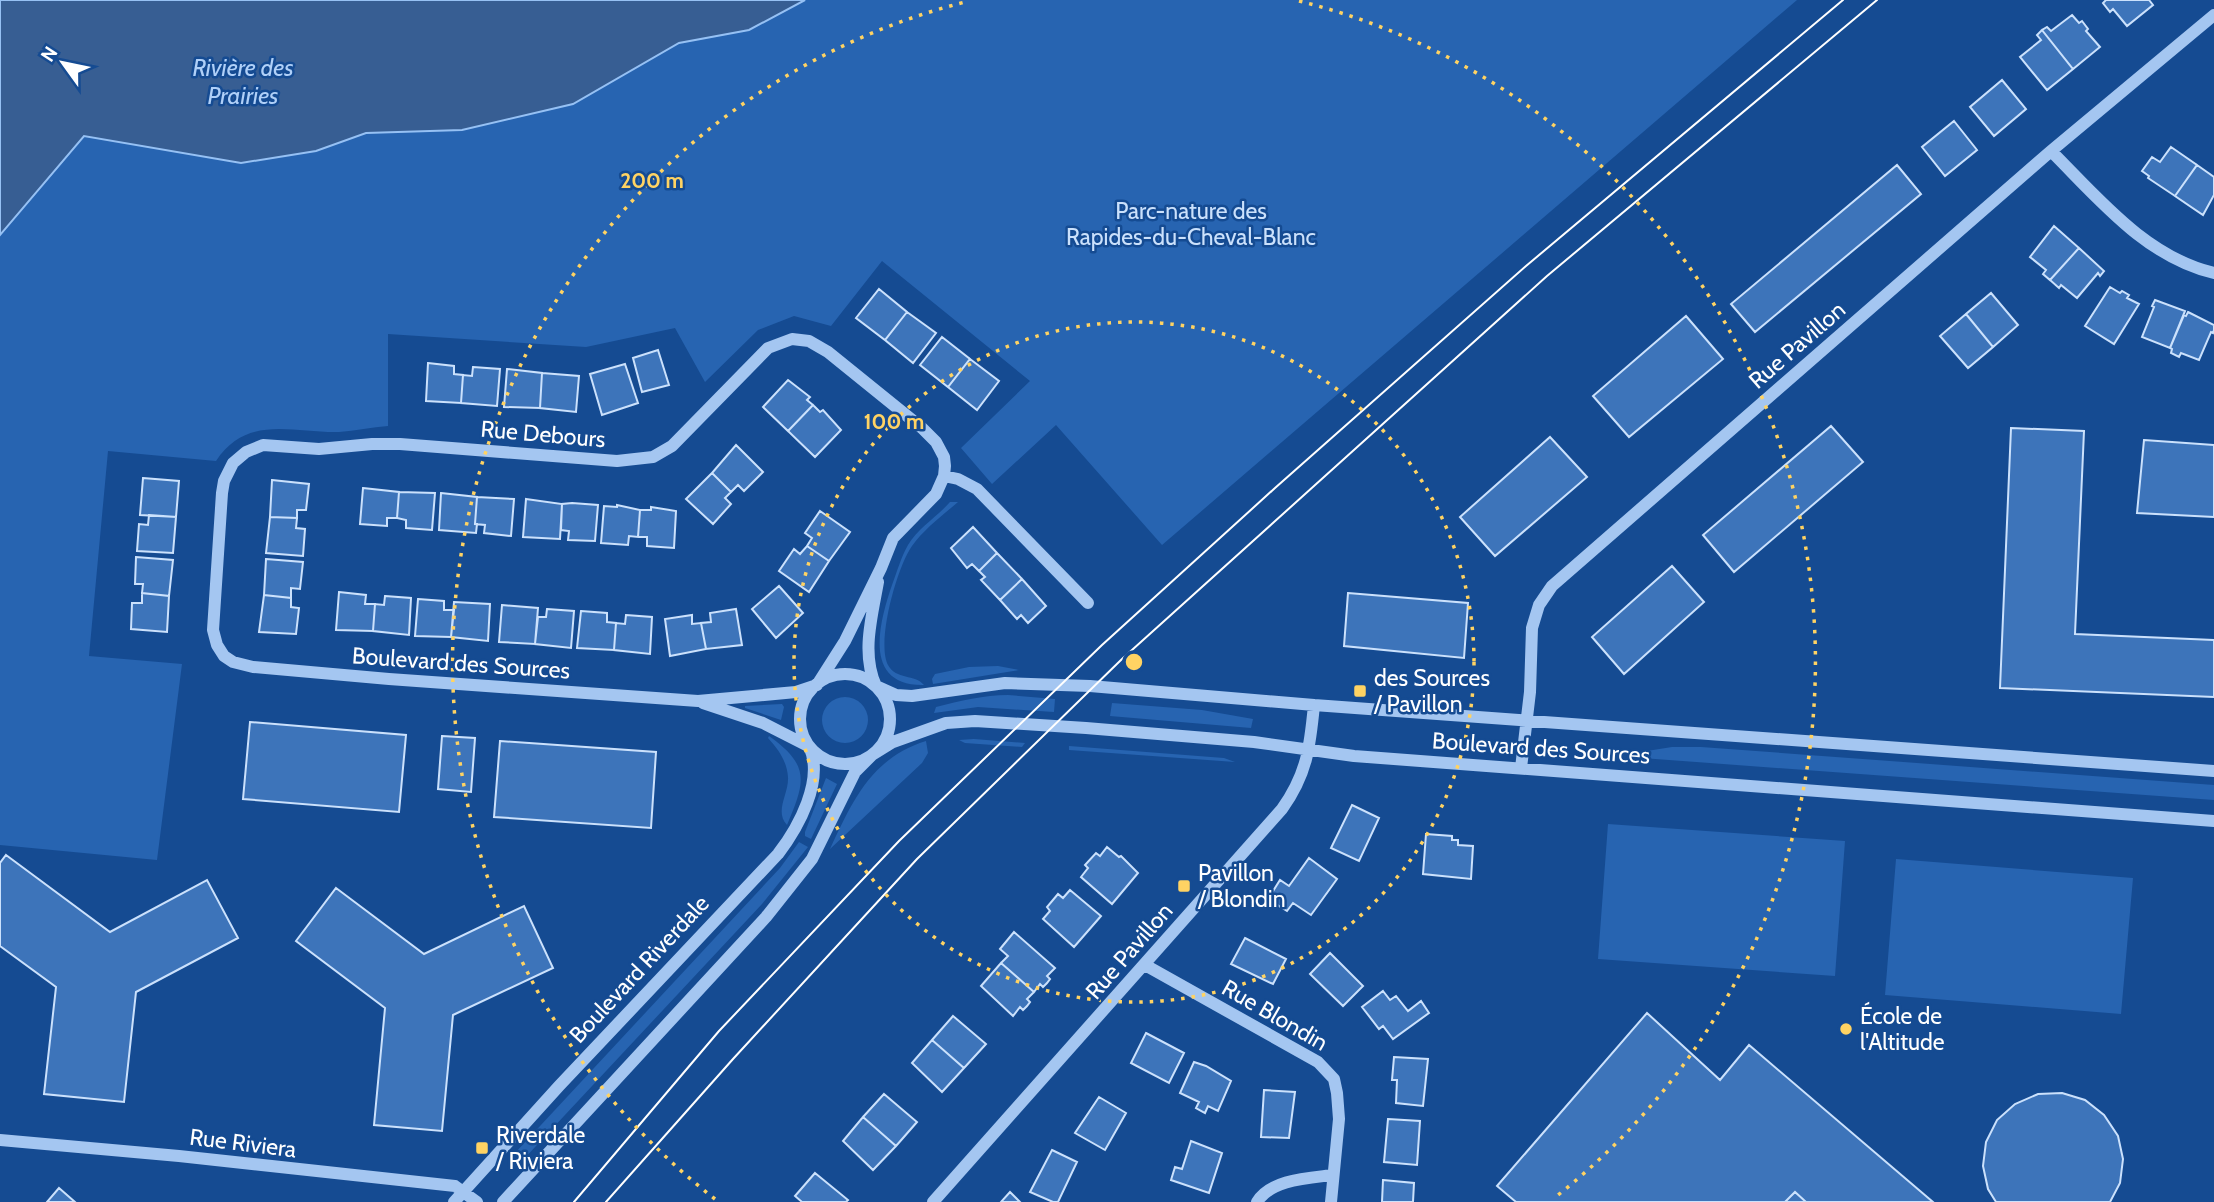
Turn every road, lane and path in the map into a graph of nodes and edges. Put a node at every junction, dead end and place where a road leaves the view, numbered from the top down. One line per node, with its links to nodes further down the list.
1 (2214, 15): 2 (street, Rue Pavillon)
2 (2051, 151): 3 (street); 12 (street, Rue Pavillon)
3 (2214, 274)
4 (944, 476): 5 (street); 6 (street); 7 (street, Rue Debours)
5 (880, 568): 8 (street); 9 (street)
6 (1088, 603)
7 (224, 656): 10 (street, Boulevard des Sources)
8 (817, 685): 9 (street); 10 (street, Boulevard des Sources); 13 (street)
9 (876, 687): 11 (street, Boulevard des Sources); 15 (street)
10 (698, 701): 13 (street, Boulevard des Sources)
11 (1314, 705): 12 (street, Boulevard des Sources); 14 (street, Rue Pavillon)
12 (1526, 720): 16 (street, Rue Pavillon); 17 (street, Boulevard des Sources)
13 (809, 746): 15 (street); 22 (street, Boulevard Riverdale)
14 (1310, 750): 15 (street, Boulevard des Sources); 16 (street, Boulevard des Sources); 19 (street, Rue Pavillon)
15 (872, 755): 25 (street)
16 (1521, 768): 18 (street, Boulevard des Sources)
17 (2214, 771)
18 (2214, 821)
19 (1145, 965): 21 (street, Rue Blondin); 26 (street, Rue Pavillon)
20 (0, 1140): 22 (street, Rue Riviera)
21 (1334, 1175): 27 (street); 28 (street, Rue Blondin)
22 (464, 1191): 23 (street, Boulevard Riverdale); 24 (street, Rue Riviera)
23 (454, 1202)
24 (477, 1202)
25 (503, 1202)
26 (933, 1202)
27 (1257, 1202)
28 (1331, 1202)

